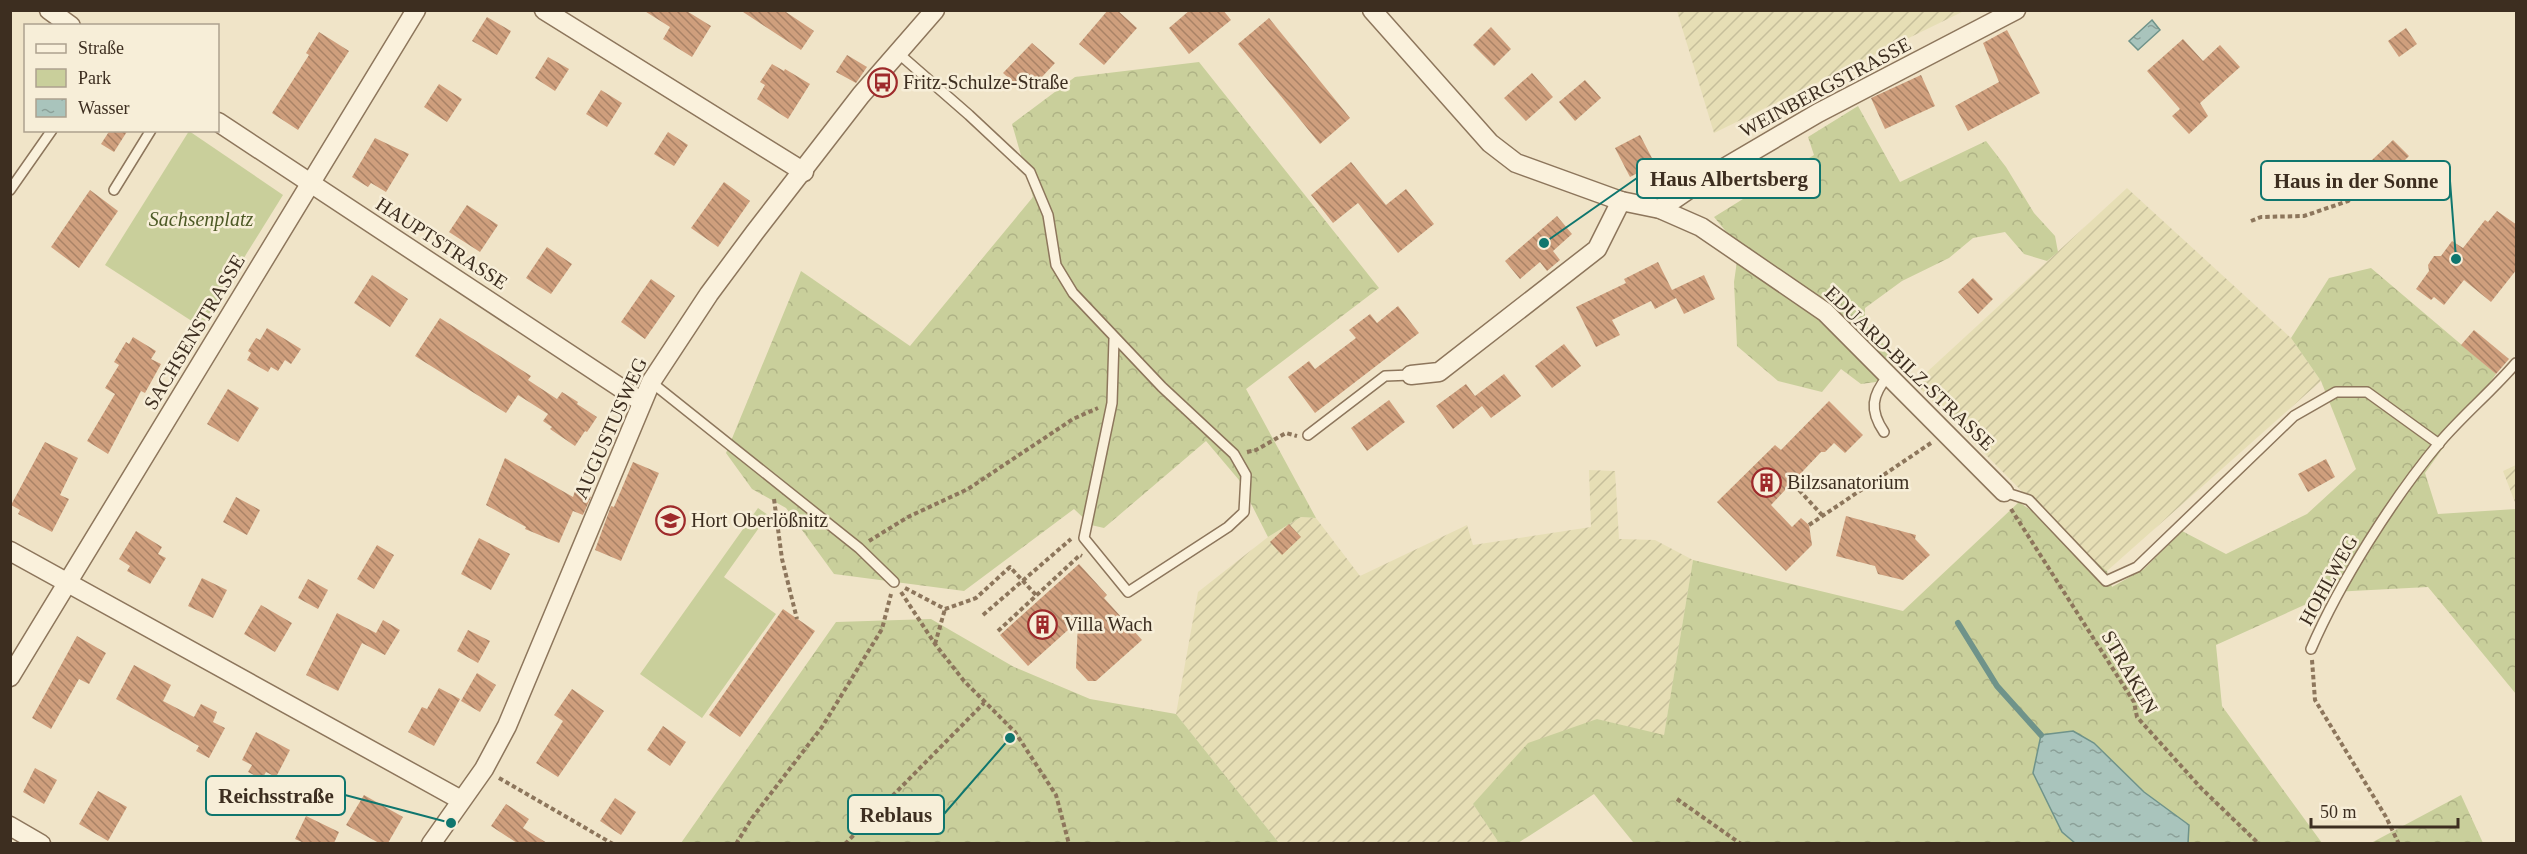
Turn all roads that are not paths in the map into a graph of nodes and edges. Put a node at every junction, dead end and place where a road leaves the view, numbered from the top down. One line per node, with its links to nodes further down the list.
1 (49, 10): 7 (street)
2 (416, 10): 13 (street, SACHSENSTRASSE)
3 (544, 10): 12 (street)
4 (935, 10): 8 (street, AUGUSTUSWEG)
5 (1372, 10): 16 (street, EDUARD-BILZ-STRASSE)
6 (2016, 10): 17 (street, WEINBERGSTRASSE)
7 (68, 24)
8 (897, 53): 12 (street, AUGUSTUSWEG); 18 (lane)
9 (219, 123): 13 (street, HAUPTSTRASSE)
10 (51, 132): 14 (lane)
11 (150, 132): 15 (lane)
12 (804, 172): 22 (street, AUGUSTUSWEG)
13 (310, 184): 23 (street, HAUPTSTRASSE); 30 (street, SACHSENSTRASSE)
14 (10, 190)
15 (114, 190)
16 (1622, 201): 17 (street, EDUARD-BILZ-STRASSE); 20 (street)
17 (1660, 209): 21 (street, EDUARD-BILZ-STRASSE)
18 (1114, 339): 18 (lane)
19 (2517, 363): 26 (lane, HOHLWEG)
20 (1411, 375): 25 (lane)
21 (1888, 376): 24 (lane); 27 (street, EDUARD-BILZ-STRASSE)
22 (651, 382): 23 (street, AUGUSTUSWEG); 29 (lane)
23 (642, 402): 33 (street, AUGUSTUSWEG)
24 (1884, 432)
25 (1308, 435)
26 (2439, 444): 27 (lane); 31 (lane, HOHLWEG)
27 (2004, 492)
28 (10, 551): 30 (street)
29 (894, 582)
30 (68, 583): 32 (street, SACHSENSTRASSE); 33 (street)
31 (2312, 649)
32 (10, 678)
33 (461, 800): 36 (street, AUGUSTUSWEG)
34 (10, 826): 35 (street)
35 (41, 843)
36 (431, 843)

